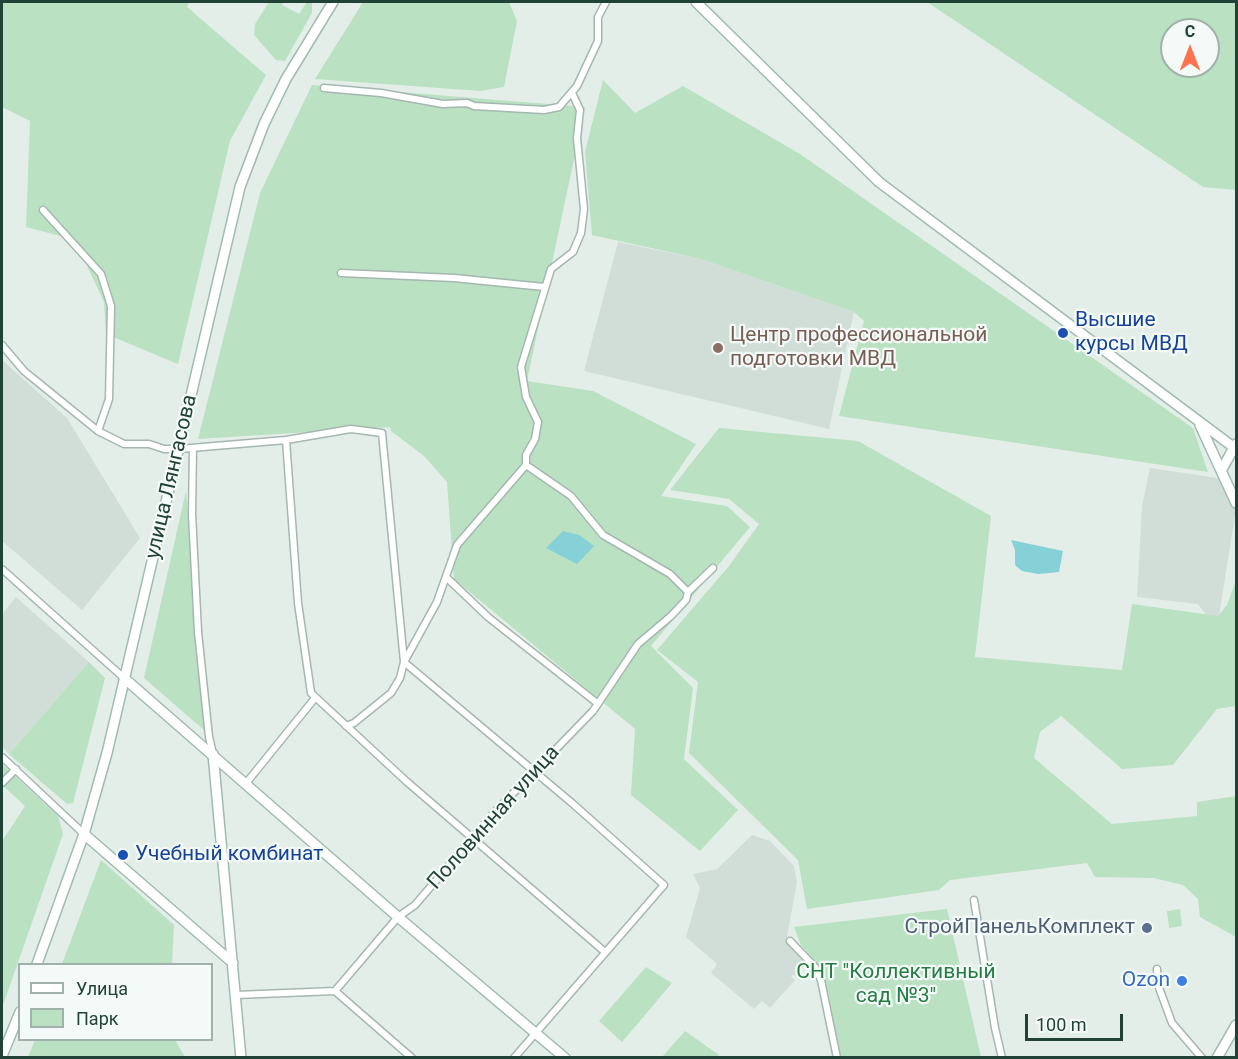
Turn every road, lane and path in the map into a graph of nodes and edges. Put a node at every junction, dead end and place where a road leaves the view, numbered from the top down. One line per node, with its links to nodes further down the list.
1 (333, 2): 15 (street, улица Лянгасова)
2 (606, 2): 5 (street)
3 (696, 2): 10 (street)
4 (324, 88): 5 (street)
5 (572, 93): 8 (street)
6 (43, 210): 11 (street)
7 (342, 273): 8 (street)
8 (544, 287): 16 (street)
9 (2, 345): 11 (street)
10 (1199, 423): 13 (street); 17 (street)
11 (98, 431): 15 (street)
12 (286, 440): 14 (street); 23 (street); 25 (street)
13 (1236, 447): 17 (street)
14 (193, 448): 15 (street); 28 (street)
15 (179, 449): 24 (street, улица Лянгасова)
16 (526, 465): 21 (street); 22 (street)
17 (1222, 469): 18 (street)
18 (1236, 502)
19 (2, 568): 24 (street)
20 (713, 568): 22 (street, Половинная улица)
21 (446, 577): 23 (street); 26 (street)
22 (688, 592): 26 (street, Половинная улица)
23 (404, 662): 27 (street); 31 (street)
24 (124, 678): 28 (street); 34 (street, улица Лянгасова)
25 (315, 698): 27 (street); 32 (street)
26 (597, 704): 31 (street, Половинная улица)
27 (346, 726): 35 (street)
28 (213, 754): 32 (street); 41 (street)
29 (2, 757): 30 (street)
30 (16, 769): 33 (street); 34 (street)
31 (534, 772): 35 (street, Половинная улица); 39 (street)
32 (247, 782): 37 (street)
33 (2, 783)
34 (84, 834): 40 (street, улица Лянгасова); 41 (street)
35 (474, 839): 37 (street, Половинная улица); 39 (street)
36 (974, 900): 54 (street)
37 (398, 917): 43 (street, Половинная улица); 47 (street)
38 (790, 941): 53 (street)
39 (605, 952): 47 (street)
40 (37, 963)
41 (233, 963): 44 (street)
42 (1157, 969): 55 (street)
43 (335, 991): 44 (street); 50 (street)
44 (236, 995): 49 (street)
45 (18, 1017): 48 (street)
46 (1236, 1025): 56 (street)
47 (536, 1033): 51 (street); 52 (street)
48 (2, 1056)
49 (241, 1058)
50 (412, 1058)
51 (514, 1058)
52 (565, 1058)
53 (837, 1058)
54 (1002, 1058)
55 (1202, 1058)
56 (1218, 1058)

